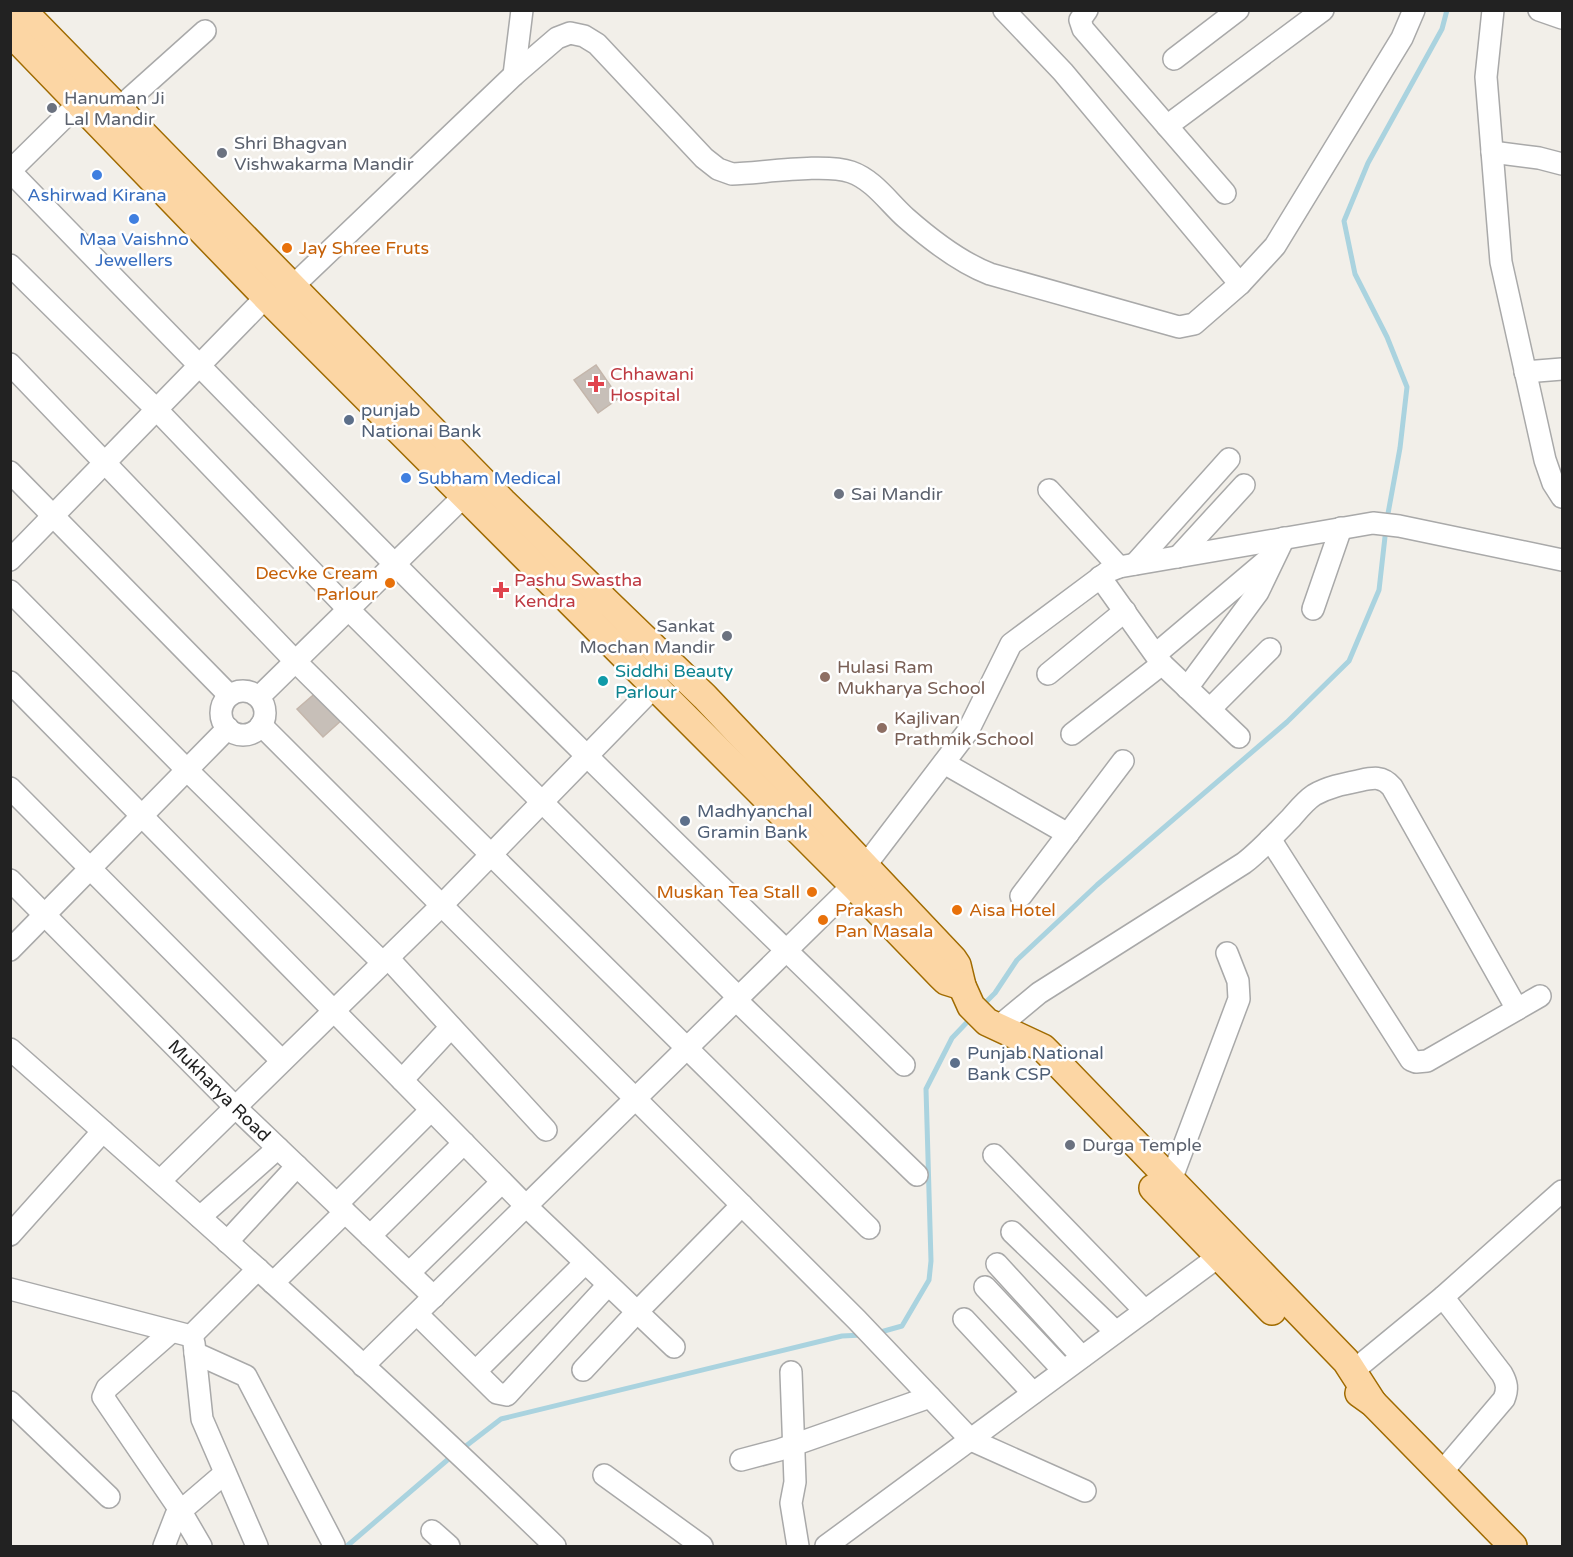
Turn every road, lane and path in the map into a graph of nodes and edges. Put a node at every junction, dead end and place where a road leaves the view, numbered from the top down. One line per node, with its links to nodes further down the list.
1 (22, 10): 16 (main road)
2 (522, 10): 14 (street)
3 (1004, 10): 23 (street)
4 (1087, 10): 17 (street)
5 (1238, 10): 13 (street)
6 (1323, 10): 17 (street)
7 (1414, 10): 23 (street)
8 (1493, 10): 18 (street)
9 (1539, 10): 10 (street)
10 (1563, 18)
11 (205, 31): 16 (street)
12 (10, 32): 15 (main road)
13 (1174, 58)
14 (514, 75): 23 (street); 24 (street)
15 (79, 103): 20 (street); 25 (main road)
16 (119, 108): 24 (main road)
17 (1167, 126): 21 (street)
18 (1492, 152): 19 (street); 29 (street)
19 (1563, 164)
20 (11, 171): 27 (street)
21 (1225, 192)
22 (10, 265): 30 (street)
23 (1240, 284)
24 (293, 286): 76 (main road)
25 (266, 297): 27 (street); 36 (main road)
26 (10, 364): 32 (street)
27 (199, 366): 30 (street); 44 (street)
28 (1563, 369): 29 (street)
29 (1525, 372): 37 (street)
30 (157, 410): 32 (street); 48 (street)
31 (1229, 459): 45 (street)
32 (105, 462): 38 (street); 53 (street)
33 (10, 472): 38 (street)
34 (1244, 485): 41 (street)
35 (1049, 490): 45 (street)
36 (464, 496): 44 (street); 56 (main road)
37 (1563, 497)
38 (54, 515): 42 (street); 58 (street)
39 (1341, 528): 40 (street); 43 (street); 49 (street)
40 (1281, 545): 41 (street); 52 (street); 57 (street)
41 (1178, 557): 45 (street)
42 (10, 560)
43 (1563, 560)
44 (394, 564): 48 (street); 65 (street)
45 (1127, 566): 46 (street)
46 (1100, 577): 50 (street); 67 (street)
47 (10, 591): 68 (street)
48 (348, 609): 53 (street); 70 (street)
49 (1313, 609)
50 (1125, 611): 52 (street); 54 (street)
51 (1270, 649): 60 (street)
52 (1159, 659): 57 (street); 63 (street)
53 (295, 661): 59 (street); 74 (street)
54 (1047, 674)
55 (10, 682): 71 (street)
56 (655, 686): 65 (street); 76 (main road)
57 (1188, 688): 60 (street)
58 (229, 695): 59 (street); 62 (street)
59 (259, 697): 61 (street)
60 (1210, 709): 64 (street)
61 (261, 725): 62 (street); 79 (street)
62 (228, 728): 68 (street)
63 (1072, 734)
64 (1239, 737)
65 (587, 756): 70 (street); 82 (street)
66 (1123, 761): 72 (street)
67 (944, 763): 72 (street); 76 (street)
68 (187, 770): 71 (street); 84 (street)
69 (10, 789): 75 (street)
70 (542, 802): 74 (street); 86 (street)
71 (142, 815): 75 (street); 88 (street)
72 (1068, 834): 78 (street)
73 (1270, 839): 87 (street); 87 (street); 89 (street)
74 (490, 855): 79 (street); 92 (street)
75 (90, 869): 80 (street); 93 (street)
76 (859, 875): 82 (street); 89 (main road)
77 (10, 880): 80 (street, Mukharya Road)
78 (1021, 896)
79 (442, 905): 84 (street); 96 (street)
80 (44, 915): 81 (street); 97 (street, Mukharya Road)
81 (10, 950)
82 (786, 950): 86 (street); 94 (street)
83 (1227, 953): 106 (street)
84 (385, 960): 88 (street); 90 (street)
85 (1540, 996): 87 (street)
86 (737, 998): 92 (street); 105 (street)
87 (1517, 1009)
88 (334, 1011): 93 (street); 95 (street)
89 (986, 1015): 106 (main road); 119 (main road)
90 (451, 1027): 95 (street); 99 (street)
91 (10, 1049): 100 (street)
92 (686, 1049): 96 (street); 114 (street)
93 (282, 1061): 97 (street)
94 (904, 1065)
95 (402, 1080): 98 (street)
96 (635, 1098): 110 (street); 111 (street)
97 (236, 1107): 102 (street, Mukharya Road); 107 (street)
98 (431, 1110): 101 (street); 112 (street)
99 (546, 1130)
100 (103, 1131): 107 (street); 116 (street)
101 (464, 1143): 108 (street); 117 (street)
102 (278, 1148): 104 (street, Mukharya Road); 113 (street)
103 (994, 1155): 129 (street)
104 (297, 1166): 112 (street, Mukharya Road); 118 (street)
105 (917, 1175)
106 (1171, 1180): 142 (main road)
107 (160, 1181): 113 (street)
108 (502, 1182): 111 (street); 122 (street)
109 (1563, 1191): 128 (street)
110 (742, 1205): 130 (street); 145 (street)
111 (526, 1206): 120 (street); 127 (street)
112 (341, 1208): 117 (street, Mukharya Road); 123 (street)
113 (200, 1217): 118 (street)
114 (869, 1228)
115 (1012, 1232): 134 (street)
116 (10, 1235)
117 (370, 1236): 122 (street, Mukharya Road)
118 (227, 1242): 123 (street)
119 (1218, 1257): 129 (street); 147 (main road)
120 (585, 1263): 124 (street); 141 (street)
121 (997, 1264): 137 (street)
122 (409, 1273): 127 (street, Mukharya Road)
123 (266, 1276): 135 (street); 138 (street)
124 (608, 1285): 130 (street); 141 (street)
125 (985, 1287): 140 (street)
126 (10, 1289): 133 (street)
127 (434, 1297): 131 (street)
128 (1443, 1297): 142 (street); 152 (street)
129 (1145, 1311): 134 (street)
130 (637, 1312): 136 (street); 139 (street)
131 (417, 1314): 138 (street); 141 (street)
132 (964, 1319): 144 (street)
133 (171, 1332): 135 (street); 156 (street)
134 (1116, 1332): 137 (street)
135 (194, 1344): 151 (street); 158 (street)
136 (674, 1347)
137 (1082, 1357): 140 (street)
138 (363, 1366): 163 (street)
139 (584, 1370)
140 (1064, 1370): 144 (street)
141 (476, 1371)
142 (1353, 1371): 147 (main road)
143 (790, 1372): 149 (street)
144 (1033, 1393): 148 (street)
145 (930, 1397): 148 (street); 149 (street)
146 (10, 1402): 155 (street)
147 (1373, 1403): 152 (main road)
148 (971, 1440): 154 (street); 166 (street)
149 (786, 1447): 150 (street); 165 (street)
150 (741, 1460)
151 (225, 1473): 156 (street); 161 (street)
152 (1441, 1473): 167 (main road)
153 (604, 1475): 164 (street)
154 (1085, 1491)
155 (109, 1497)
156 (180, 1510): 159 (street); 160 (street)
157 (432, 1531): 162 (street)
158 (333, 1545)
159 (164, 1546)
160 (201, 1546)
161 (257, 1546)
162 (449, 1546)
163 (555, 1546)
164 (702, 1546)
165 (798, 1546)
166 (826, 1546)
167 (1513, 1546)

